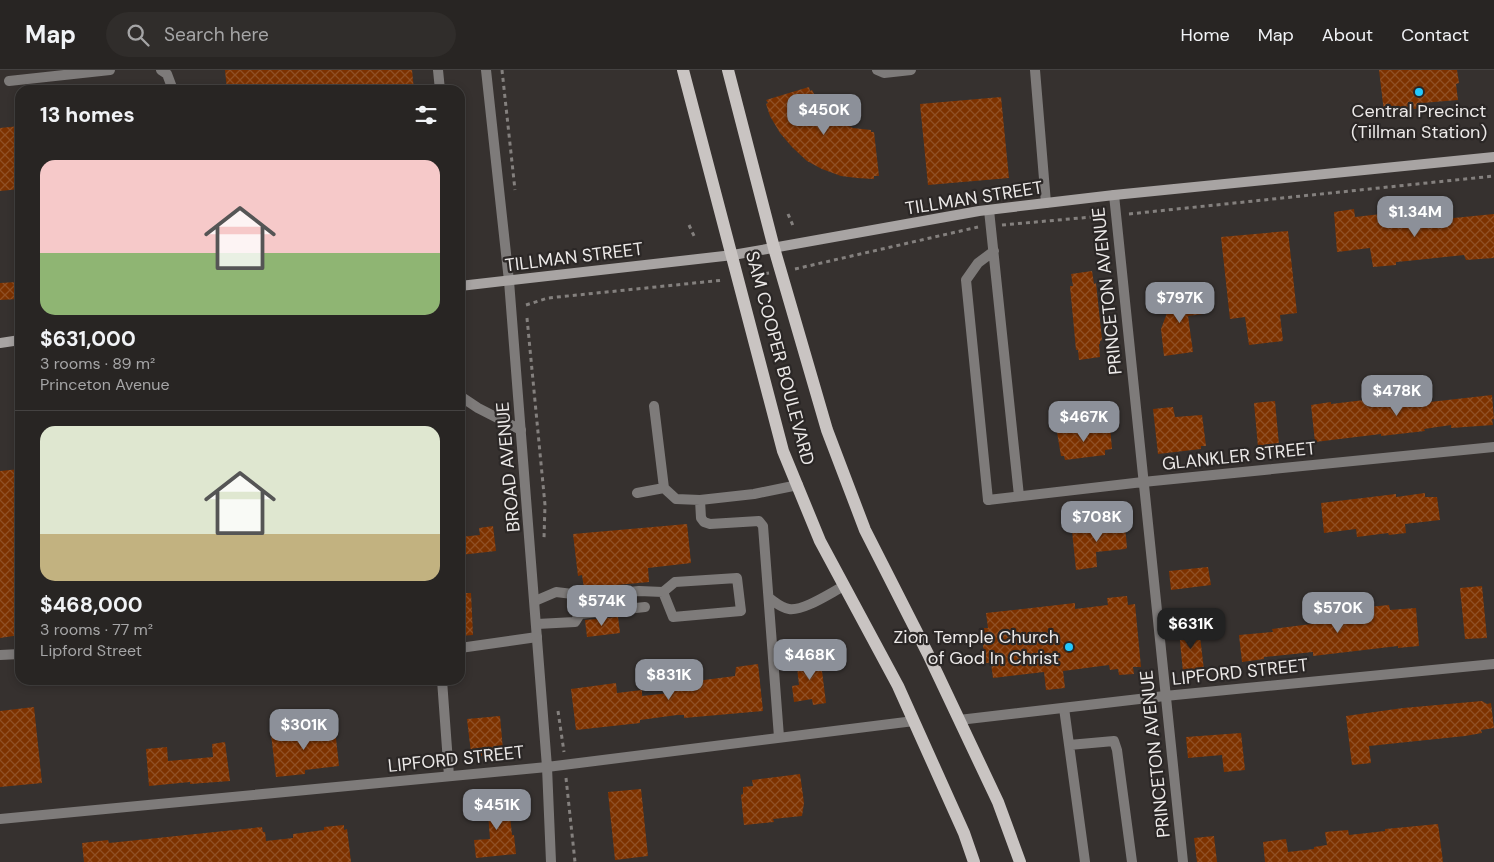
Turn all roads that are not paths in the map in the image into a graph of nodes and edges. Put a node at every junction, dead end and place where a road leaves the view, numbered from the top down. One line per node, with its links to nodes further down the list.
1 (110, 70): 10 (street)
2 (161, 70): 11 (street)
3 (438, 70): 12 (street)
4 (486, 70): 20 (street, BROAD AVENUE)
5 (683, 70): 19 (main road, SAM COOPER BOULEVARD)
6 (728, 70): 17 (main road, SAM COOPER BOULEVARD)
7 (877, 70): 8 (street)
8 (911, 70)
9 (1035, 70): 15 (street)
10 (9, 81)
11 (171, 85)
12 (440, 85)
13 (1494, 157): 14 (main road, TILLMAN STREET)
14 (1114, 195): 15 (main road, TILLMAN STREET); 28 (street, PRINCETON AVENUE)
15 (1046, 203): 16 (main road, TILLMAN STREET)
16 (989, 210): 17 (main road, TILLMAN STREET); 18 (street)
17 (774, 248): 19 (main road, TILLMAN STREET); 48 (main road, SAM COOPER BOULEVARD)
18 (994, 251): 32 (street); 32 (street, GLANKLER STREET)
19 (733, 255): 20 (main road, TILLMAN STREET); 29 (main road, SAM COOPER BOULEVARD)
20 (509, 281): 21 (main road, TILLMAN STREET); 26 (street, BROAD AVENUE)
21 (465, 285)
22 (15, 341): 23 (main road)
23 (0, 343)
24 (465, 399): 26 (street)
25 (654, 406): 30 (street)
26 (521, 430): 37 (street, BROAD AVENUE)
27 (1494, 447): 28 (street, GLANKLER STREET)
28 (1143, 482): 32 (street, GLANKLER STREET); 46 (street, PRINCETON AVENUE)
29 (798, 485): 33 (street); 34 (main road, SAM COOPER BOULEVARD)
30 (664, 488): 31 (street); 33 (street)
31 (636, 493)
32 (1019, 496)
33 (700, 500): 36 (street)
34 (844, 586): 36 (street); 49 (main road, SAM COOPER BOULEVARD)
35 (663, 592): 35 (street); 37 (street)
36 (769, 598): 50 (street)
37 (535, 601): 39 (street, BROAD AVENUE)
38 (645, 607): 39 (street)
39 (536, 624): 40 (street, BROAD AVENUE)
40 (537, 637): 41 (street); 52 (street, BROAD AVENUE)
41 (465, 647)
42 (15, 654): 43 (street)
43 (0, 656)
44 (1494, 664): 46 (street, LIPFORD STREET)
45 (442, 685): 53 (street)
46 (1165, 696): 47 (street, LIPFORD STREET); 60 (street, PRINCETON AVENUE)
47 (1064, 708): 48 (street, LIPFORD STREET); 51 (street)
48 (959, 720): 57 (main road, SAM COOPER BOULEVARD)
49 (914, 721): 50 (street, LIPFORD STREET); 56 (main road, SAM COOPER BOULEVARD)
50 (779, 737): 52 (street, LIPFORD STREET)
51 (1070, 745): 58 (street); 59 (street)
52 (547, 766): 53 (street, LIPFORD STREET); 55 (street, BROAD AVENUE)
53 (449, 776): 54 (street, LIPFORD STREET)
54 (0, 819)
55 (551, 862)
56 (974, 862)
57 (1020, 862)
58 (1085, 862)
59 (1132, 862)
60 (1183, 862)

